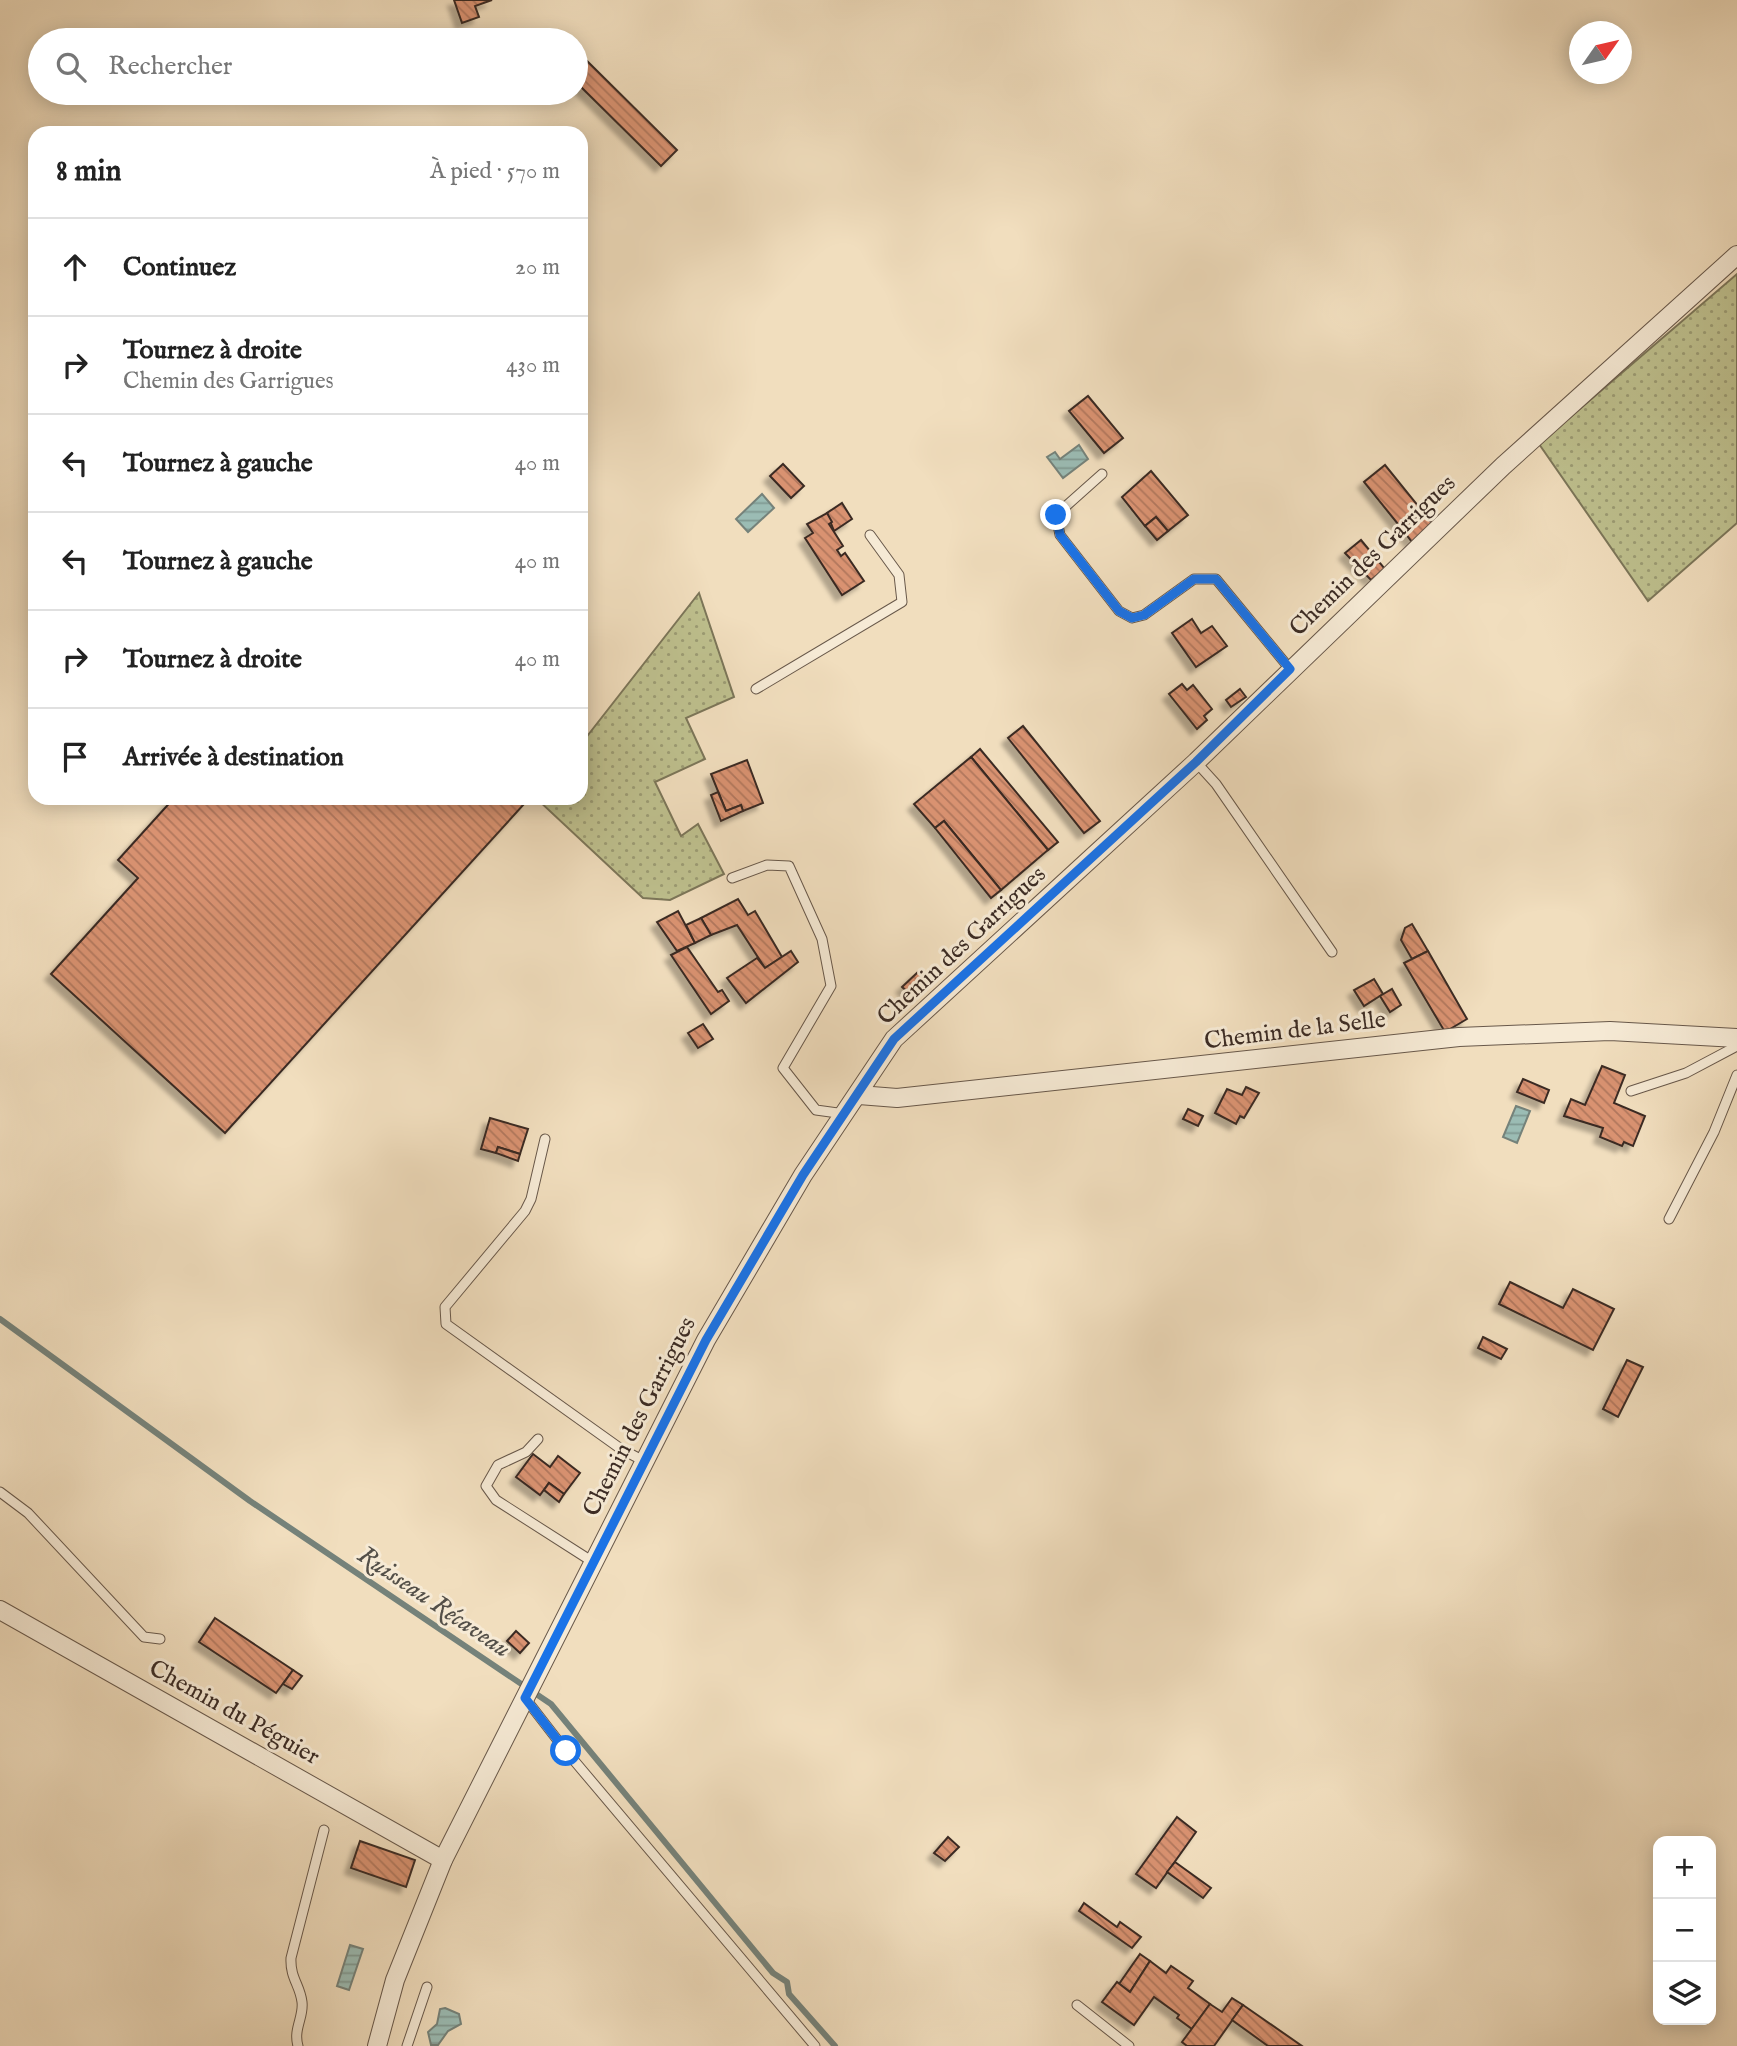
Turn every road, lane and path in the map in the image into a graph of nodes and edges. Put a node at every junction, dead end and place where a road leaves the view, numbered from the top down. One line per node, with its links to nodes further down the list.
1 (1737, 256): 4 (street, Chemin des Garrigues)
2 (1102, 474): 4 (lane)
3 (870, 535): 5 (lane)
4 (1290, 669): 6 (street, Chemin des Garrigues)
5 (757, 689)
6 (1196, 762): 8 (lane); 13 (street, Chemin des Garrigues)
7 (732, 878): 14 (lane)
8 (1332, 952)
9 (1737, 1038): 13 (street, Chemin de la Selle)
10 (1737, 1046): 12 (lane)
11 (1737, 1075): 16 (lane)
12 (1631, 1091)
13 (859, 1095): 14 (street, Chemin des Garrigues)
14 (846, 1114): 18 (street, Chemin des Garrigues)
15 (545, 1139): 18 (lane)
16 (1669, 1219)
17 (538, 1439): 20 (lane)
18 (644, 1461): 20 (street, Chemin des Garrigues)
19 (0, 1492): 22 (lane)
20 (593, 1562): 23 (street, Chemin des Garrigues)
21 (0, 1609): 25 (street, Chemin du Péguier)
22 (160, 1639)
23 (525, 1698): 25 (street, Chemin des Garrigues); 31 (lane)
24 (324, 1830): 28 (lane)
25 (443, 1860): 29 (street, Chemin des Garrigues)
26 (427, 1987): 30 (lane)
27 (1077, 2005): 32 (lane)
28 (298, 2046)
29 (377, 2046)
30 (407, 2046)
31 (814, 2046)
32 (1129, 2046)

